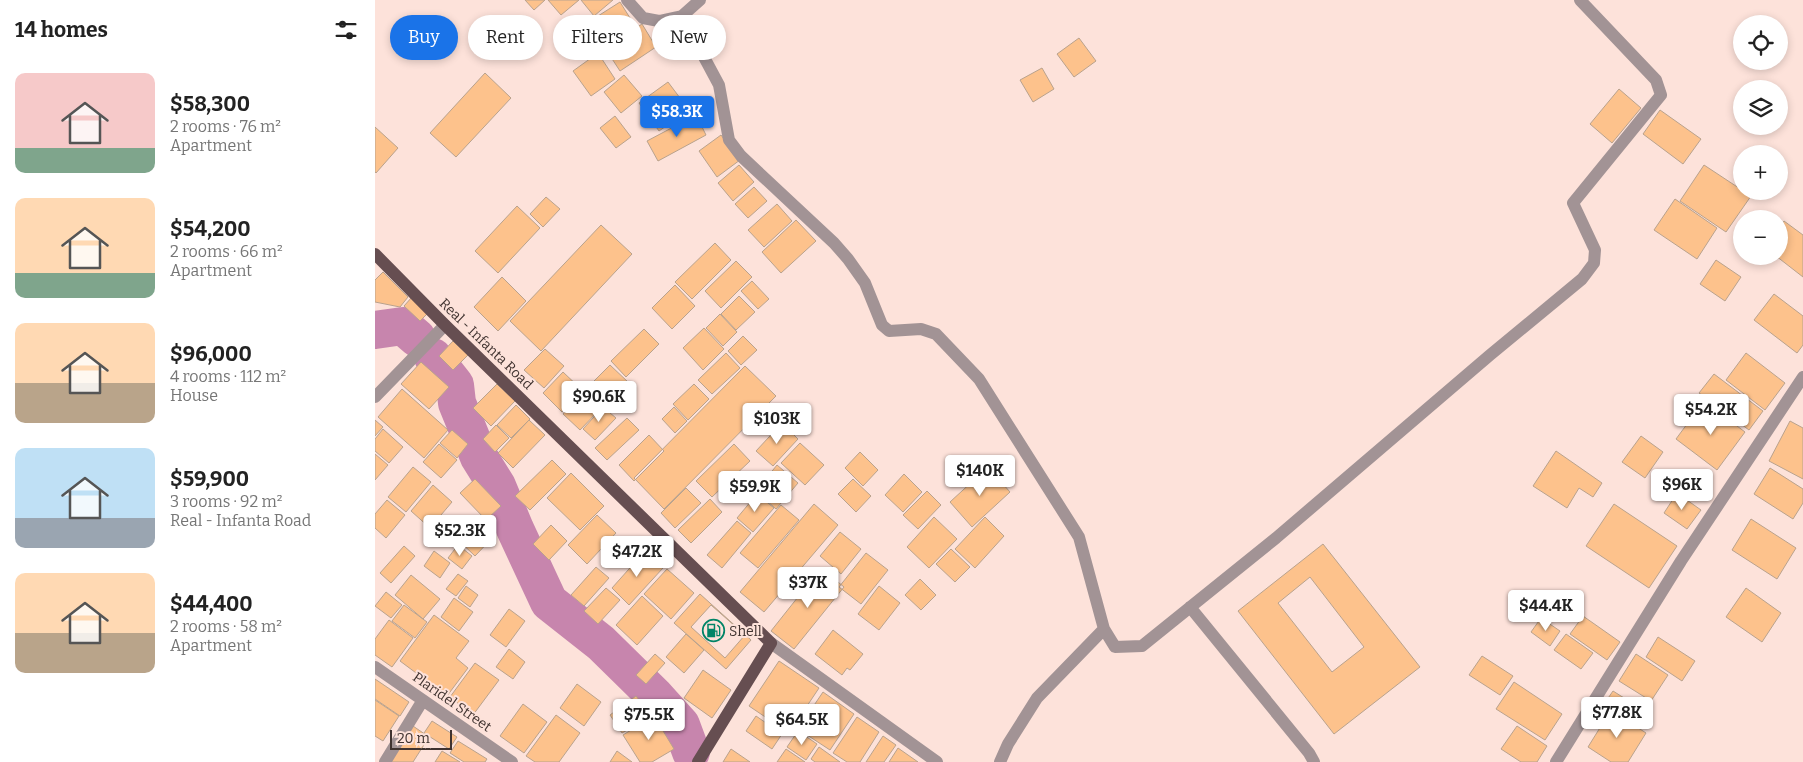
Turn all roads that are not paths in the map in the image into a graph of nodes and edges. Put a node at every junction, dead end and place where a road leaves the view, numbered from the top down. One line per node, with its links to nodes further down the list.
1 (627, 0): 5 (street)
2 (700, 0): 4 (street)
3 (1580, 0): 11 (street)
4 (683, 15)
5 (652, 20)
6 (706, 60): 12 (street)
7 (375, 254): 8 (main road, Real - Infanta Road)
8 (445, 325): 10 (street); 13 (main road, Real - Infanta Road)
9 (1803, 377): 22 (street)
10 (375, 397)
11 (1190, 607): 12 (street); 21 (street)
12 (1104, 629): 20 (street)
13 (771, 643): 18 (main road); 19 (street)
14 (375, 667): 15 (street, Plaridel Street)
15 (423, 700): 16 (street); 17 (street, Plaridel Street)
16 (385, 762)
17 (512, 762)
18 (698, 762)
19 (937, 762)
20 (1000, 762)
21 (1314, 762)
22 (1556, 762)

